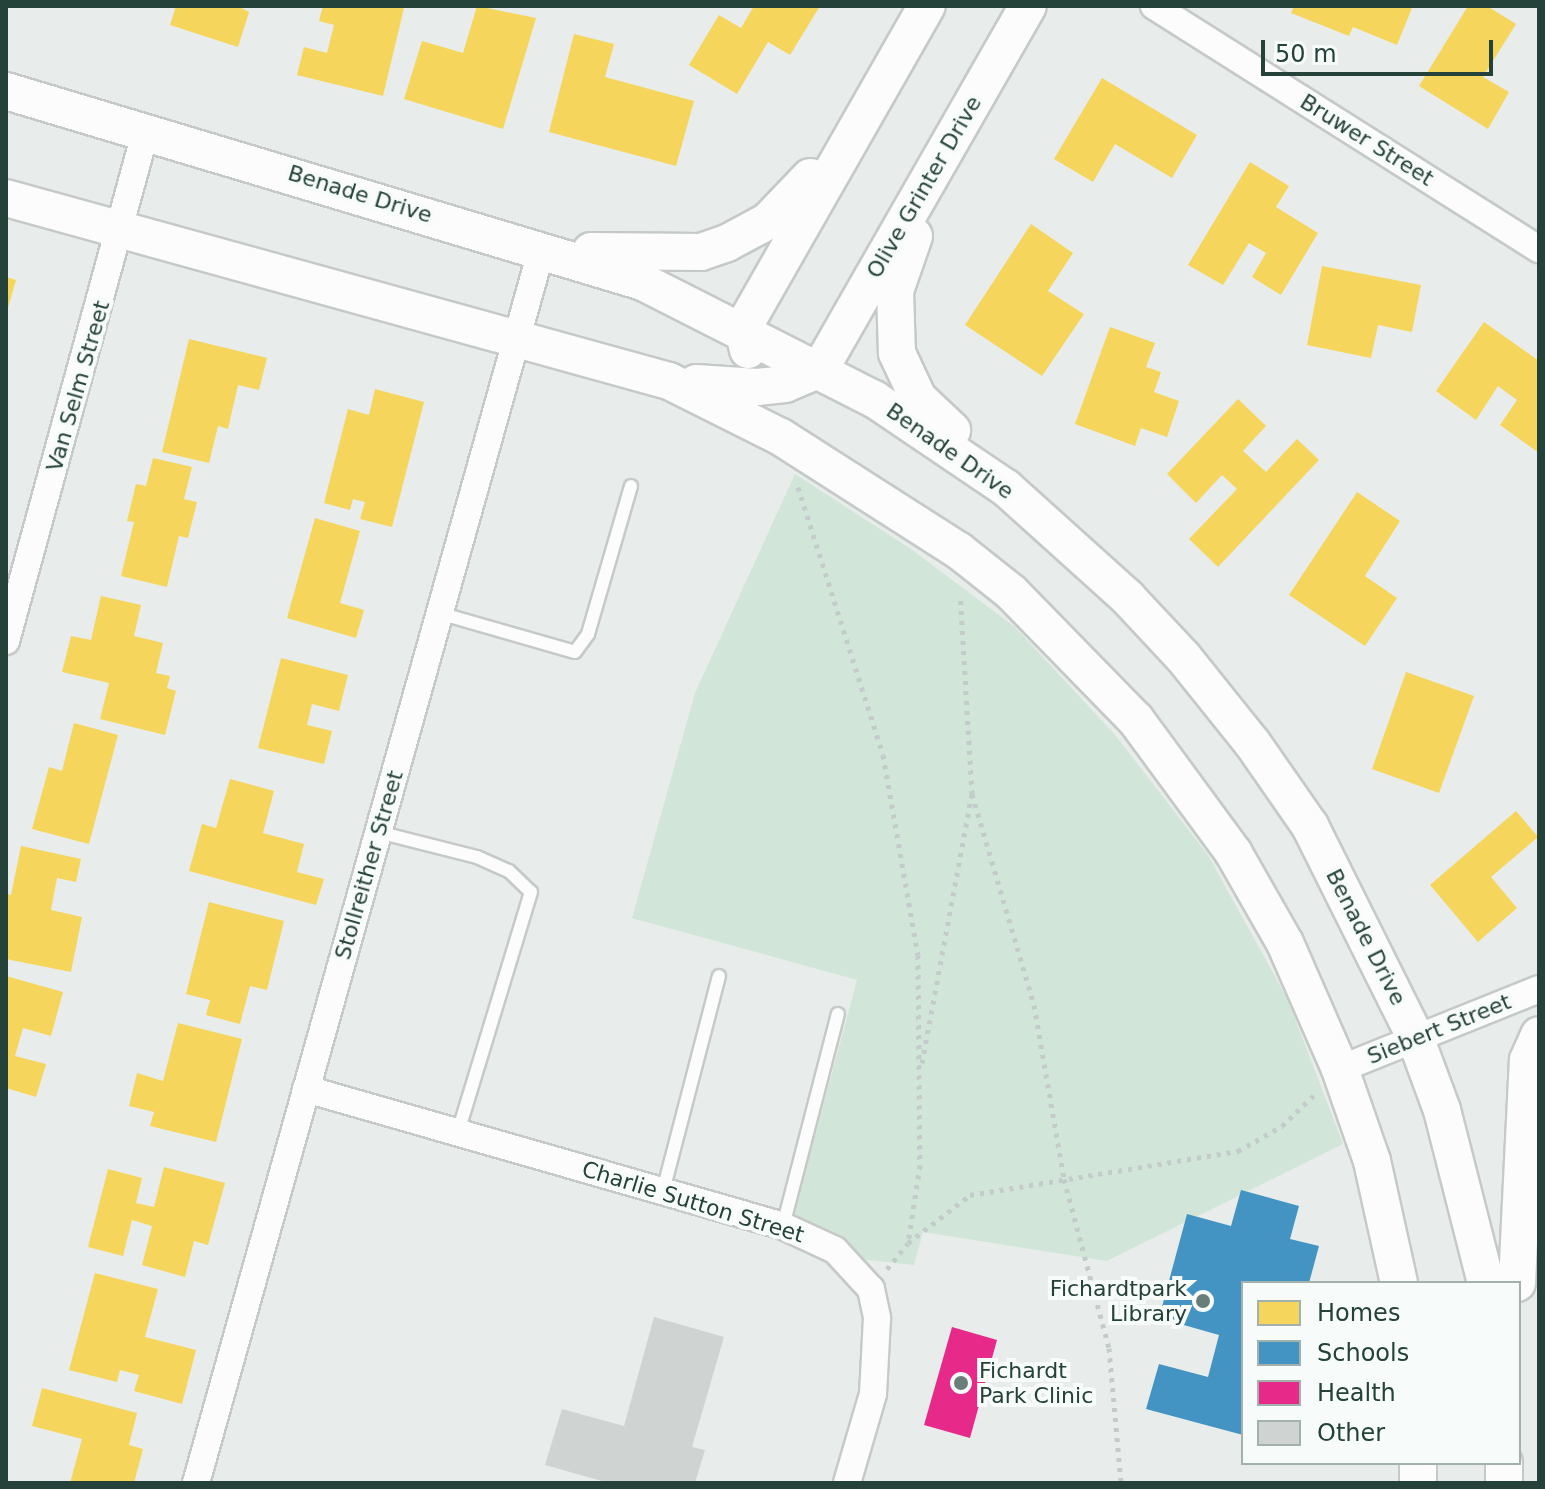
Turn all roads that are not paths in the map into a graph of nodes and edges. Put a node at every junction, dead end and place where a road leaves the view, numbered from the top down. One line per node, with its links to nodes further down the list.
1 (927, 6): 5 (street)
2 (1028, 6): 7 (street, Olive Grinter Drive)
3 (1154, 6): 11 (street, Bruwer Street)
4 (6, 91): 6 (street, Benade Drive)
5 (857, 123): 10 (street); 12 (street)
6 (146, 130): 9 (street, Van Selm Street); 10 (street, Benade Drive)
7 (941, 155): 14 (street, Olive Grinter Drive); 19 (street)
8 (6, 198): 9 (street)
9 (123, 230): 13 (street); 21 (street, Van Selm Street)
10 (542, 248): 12 (street, Benade Drive); 13 (street, Stollreither Street)
11 (1539, 249)
12 (743, 328): 14 (street, Benade Drive); 16 (street)
13 (516, 339): 15 (street); 20 (street, Stollreither Street)
14 (820, 369): 16 (street); 19 (street, Benade Drive)
15 (669, 381): 16 (street); 17 (street)
16 (757, 387): 17 (street)
17 (781, 437): 28 (street)
18 (631, 486): 20 (lane)
19 (1047, 521): 27 (street, Benade Drive)
20 (439, 613): 22 (street, Stollreither Street)
21 (6, 641)
22 (378, 832): 29 (street, Stollreither Street); 30 (lane)
23 (719, 976): 31 (lane)
24 (1539, 989): 27 (street, Siebert Street)
25 (838, 1014): 32 (lane)
26 (1539, 1035): 35 (street)
27 (1415, 1037): 28 (street, Siebert Street); 34 (street, Benade Drive)
28 (1340, 1069): 33 (street)
29 (306, 1089): 30 (street, Charlie Sutton Street); 36 (street, Stollreither Street)
30 (458, 1133): 31 (street, Charlie Sutton Street)
31 (663, 1191): 32 (street, Charlie Sutton Street)
32 (783, 1226): 37 (street, Charlie Sutton Street)
33 (1399, 1281)
34 (1485, 1281)
35 (1517, 1281)
36 (196, 1483)
37 (847, 1483)

